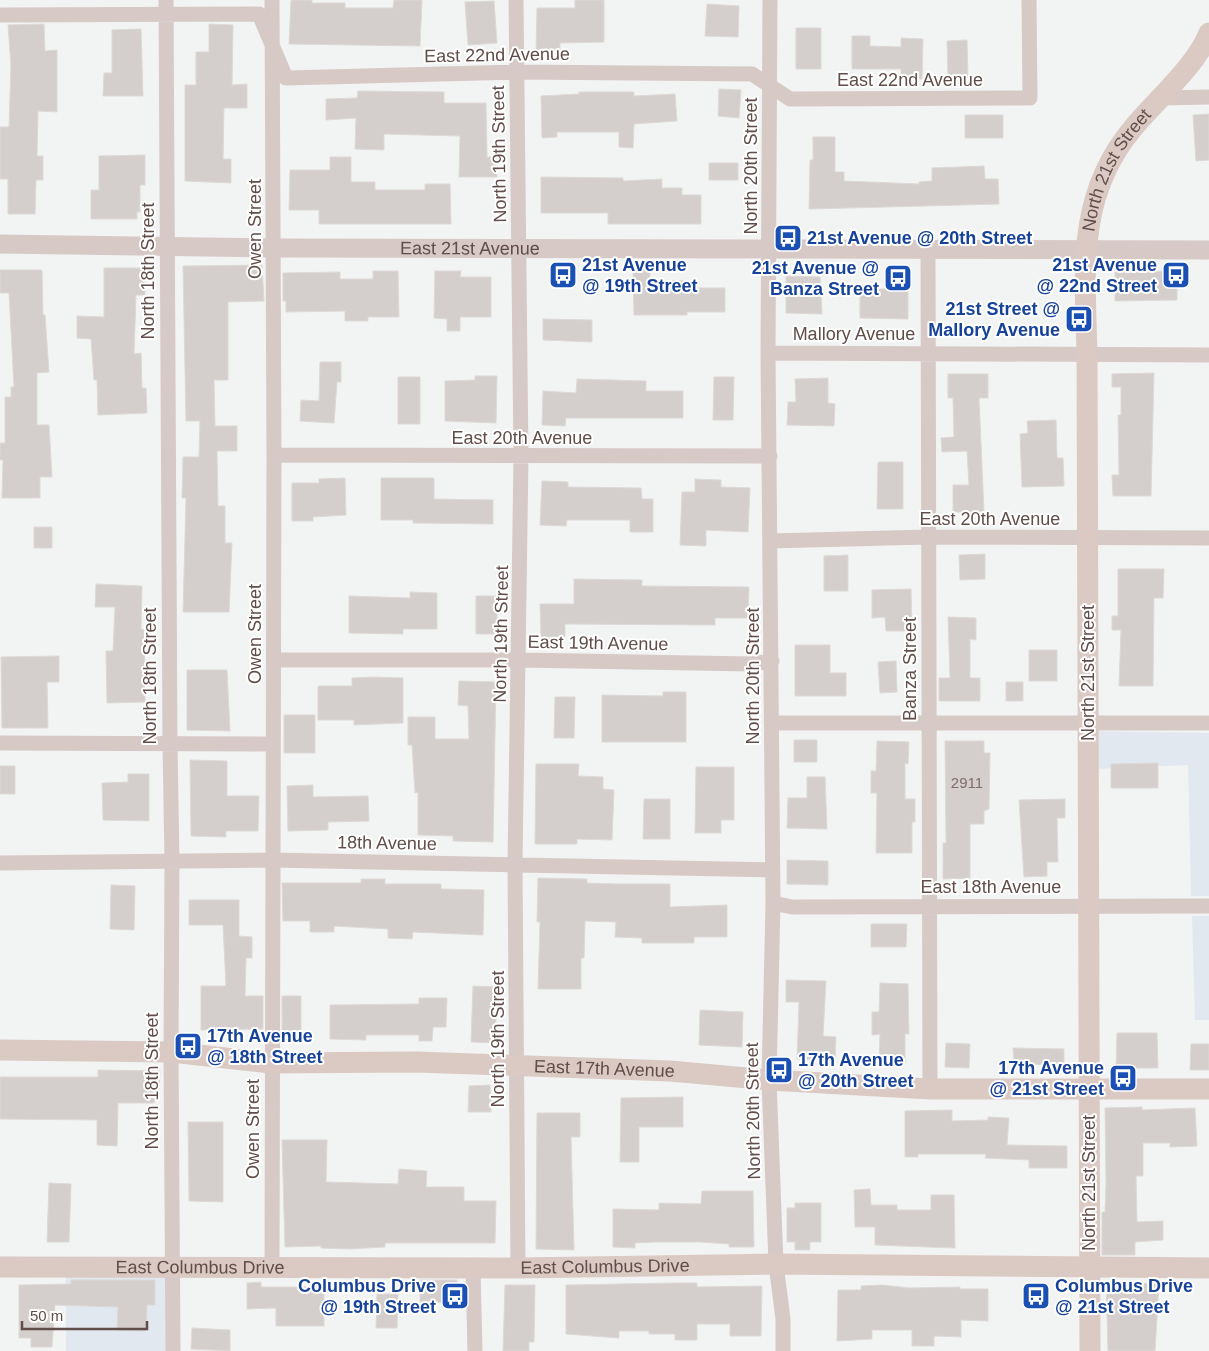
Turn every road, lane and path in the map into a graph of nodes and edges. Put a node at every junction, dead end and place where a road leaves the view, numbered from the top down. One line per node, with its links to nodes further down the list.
1 (272, 0): 8 (street, Owen Street)
2 (516, 0): 9 (street, North 19th Street)
3 (770, 0): 10 (street, North 20th Street)
4 (1029, 0): 10 (street, East 22nd Avenue)
5 (166, 7): 6 (street, East 22nd Avenue); 8 (street, East 22nd Avenue); 14 (street, North 18th Street)
6 (0, 15)
7 (1209, 33): 12 (main road, North 21st Street)
8 (272, 40): 9 (street, East 22nd Avenue); 15 (street, Owen Street)
9 (516, 72): 10 (street, East 22nd Avenue); 16 (street, North 19th Street)
10 (770, 86): 17 (street, North 20th Street)
11 (1209, 97): 12 (street)
12 (1160, 98): 19 (main road, North 21st Street)
13 (0, 244): 14 (street, East 21st Avenue)
14 (166, 246): 15 (street, East 21st Avenue); 40 (street, North 18th Street)
15 (274, 248): 16 (street, East 21st Avenue); 25 (street, Owen Street)
16 (519, 249): 17 (street, East 21st Avenue); 27 (street, North 19th Street)
17 (769, 250): 18 (street, East 21st Avenue); 22 (street, North 20th Street)
18 (928, 250): 19 (street, East 21st Avenue); 21 (street, Banza Street)
19 (1085, 250): 20 (street, East 21st Avenue); 23 (main road, North 21st Street)
20 (1209, 250)
21 (928, 352): 22 (street, Mallory Avenue); 23 (street, Mallory Avenue); 28 (street, Banza Street)
22 (768, 353): 26 (street, North 20th Street)
23 (1087, 353): 24 (street, Mallory Avenue); 29 (main road, North 21st Street)
24 (1209, 355)
25 (274, 455): 27 (street, East 20th Avenue); 32 (street, Owen Street)
26 (770, 456): 27 (street, East 20th Avenue); 31 (street, North 20th Street)
27 (521, 457): 33 (street, North 19th Street)
28 (928, 537): 29 (street, East 20th Avenue); 31 (street, East 20th Avenue); 35 (street, Banza Street)
29 (1087, 537): 30 (street, East 20th Avenue); 36 (main road, North 21st Street)
30 (1209, 538)
31 (770, 541): 34 (street, North 20th Street)
32 (274, 660): 33 (street, East 19th Avenue); 41 (street, Owen Street)
33 (519, 660): 34 (street, East 19th Avenue); 45 (street, North 19th Street)
34 (772, 661): 37 (street, North 20th Street)
35 (929, 722): 36 (street); 37 (street); 48 (street, Banza Street)
36 (1088, 722): 38 (street); 49 (main road, North 21st Street)
37 (772, 723): 46 (street, North 20th Street)
38 (1209, 723)
39 (0, 743): 40 (street)
40 (170, 744): 41 (street); 43 (street, North 18th Street)
41 (272, 744): 42 (street, Owen Street)
42 (272, 860): 43 (street, 18th Avenue); 45 (street, 18th Avenue); 53 (street, Owen Street)
43 (172, 862): 44 (street, 18th Avenue); 52 (street, North 18th Street)
44 (0, 863)
45 (515, 864): 46 (street, 18th Avenue); 54 (street, North 19th Street)
46 (772, 870): 47 (street, North 20th Street)
47 (773, 903): 48 (street, East 18th Avenue); 55 (street, North 20th Street)
48 (929, 905): 49 (street, East 18th Avenue); 58 (street, Banza Street)
49 (1088, 906): 50 (street, East 18th Avenue); 56 (main road, North 21st Street)
50 (1209, 906)
51 (0, 1050): 52 (main road, East 17th Avenue)
52 (170, 1052): 53 (main road, East 17th Avenue); 61 (street, North 18th Street)
53 (271, 1063): 54 (main road, East 17th Avenue); 62 (street, Owen Street)
54 (517, 1066): 55 (main road, East 17th Avenue); 64 (street, North 19th Street)
55 (769, 1080): 58 (main road, East 17th Avenue); 59 (street, North 20th Street)
56 (1089, 1088): 57 (main road, East 17th Avenue); 58 (main road, East 17th Avenue); 65 (main road, North 21st Street)
57 (1209, 1088)
58 (930, 1089)
59 (776, 1264): 64 (main road, East Columbus Drive); 65 (main road, East Columbus Drive); 69 (street, North 20th Street)
60 (0, 1267): 61 (main road, East Columbus Drive)
61 (172, 1267): 62 (main road, East Columbus Drive); 67 (street, North 18th Street)
62 (272, 1268): 63 (main road, East Columbus Drive)
63 (473, 1268): 64 (main road, East Columbus Drive); 68 (street)
64 (518, 1268)
65 (1090, 1268): 66 (main road, East Columbus Drive); 70 (main road, North 21st Street)
66 (1209, 1268)
67 (173, 1351)
68 (475, 1351)
69 (783, 1351)
70 (1090, 1351)

